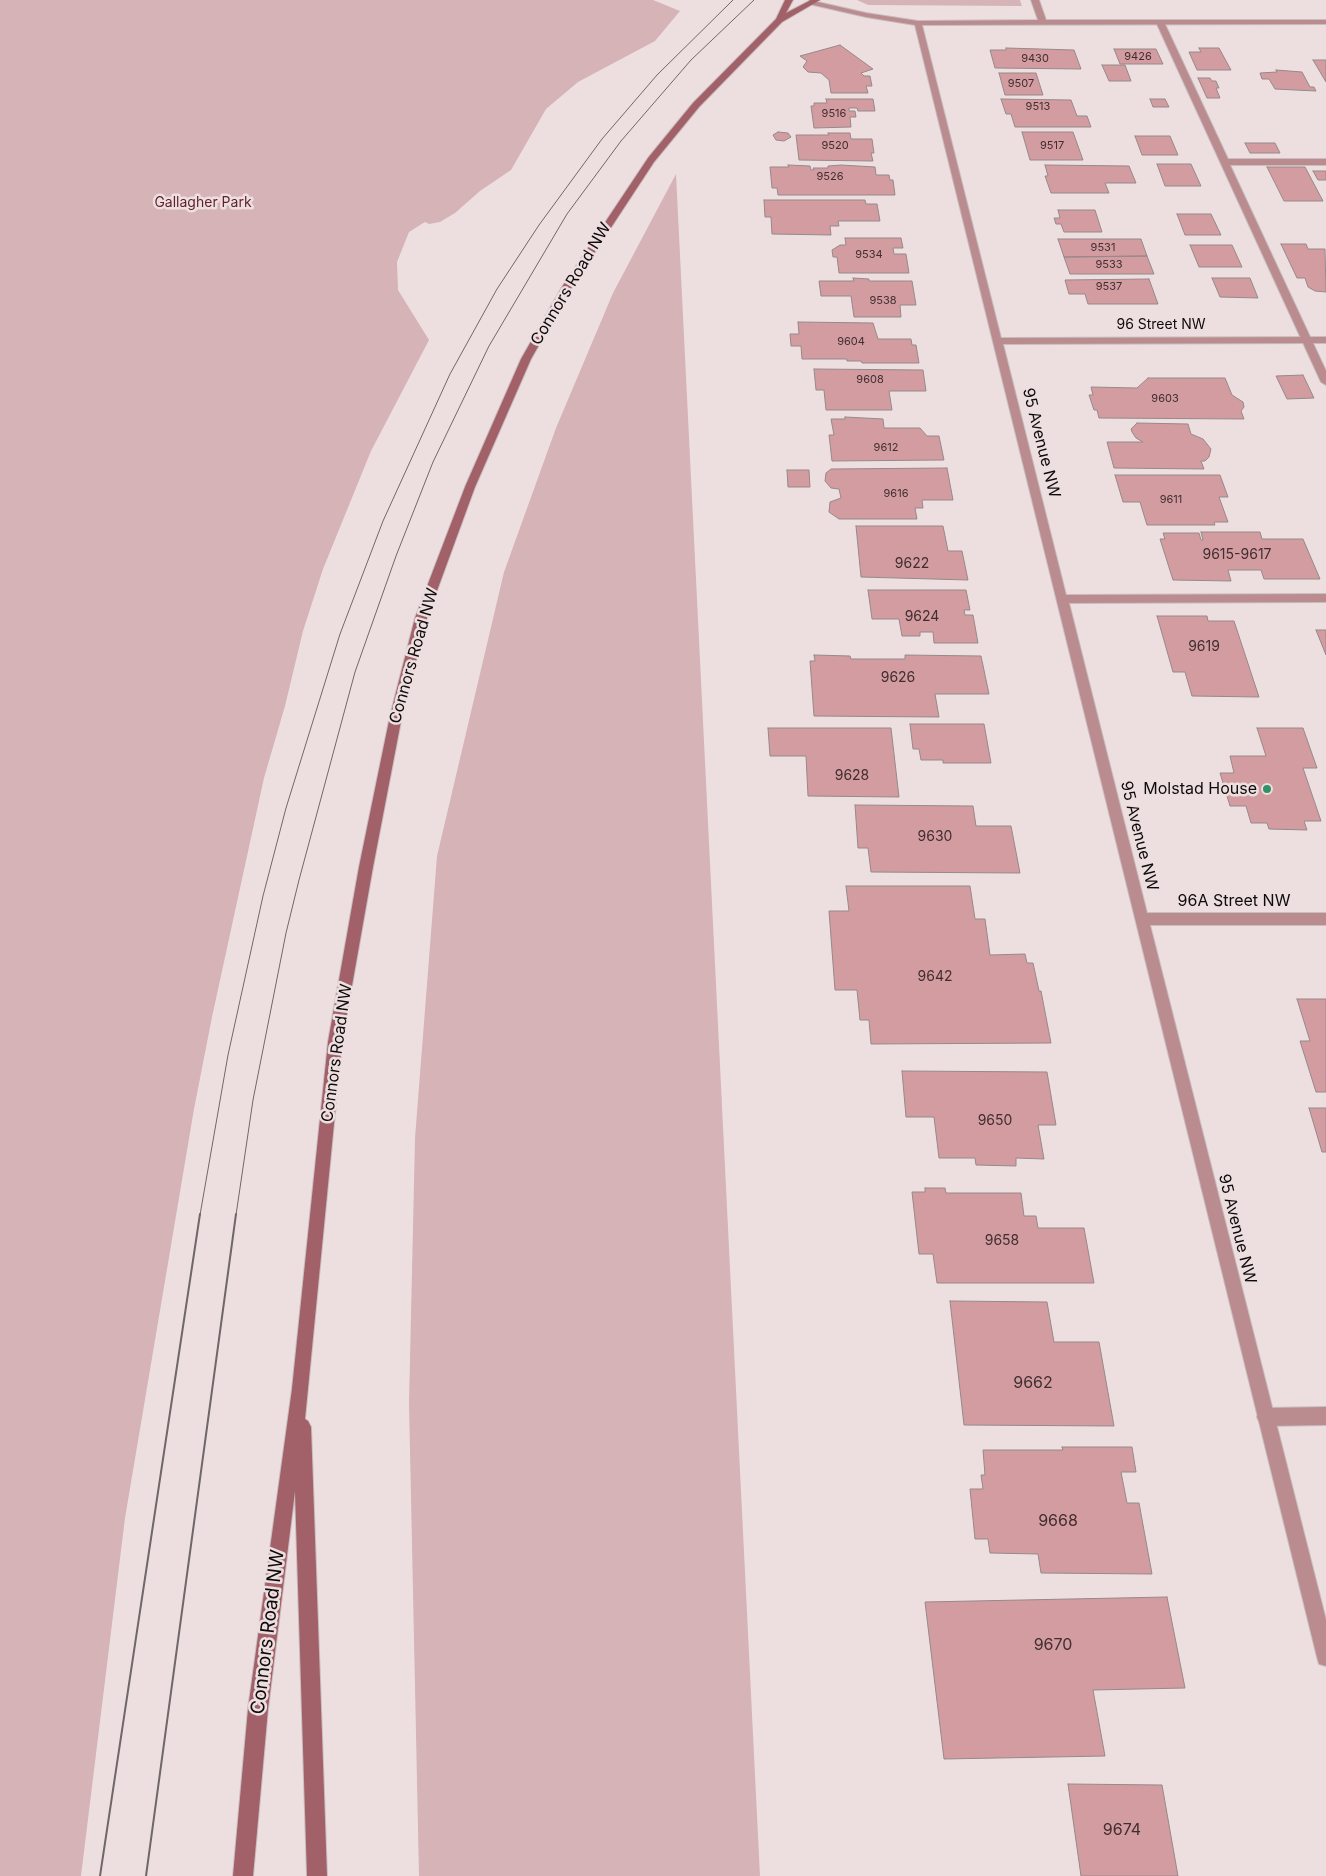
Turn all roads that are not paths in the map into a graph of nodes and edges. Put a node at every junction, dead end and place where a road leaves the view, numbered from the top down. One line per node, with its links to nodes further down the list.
1 (789, 0): 4 (main road, Connors Road NW)
2 (1035, 0): 8 (street)
3 (814, 1): 4 (main road, Connors Road NW); 7 (street)
4 (779, 20): 19 (main road, Connors Road NW)
5 (1160, 22): 6 (street); 8 (street); 9 (street)
6 (1326, 22)
7 (918, 23): 8 (street); 13 (street, 95 Avenue NW)
8 (1043, 23)
9 (1224, 162): 10 (street); 11 (street)
10 (1326, 162)
11 (1307, 340): 12 (street, 96 Street NW); 13 (street, 96 Street NW); 14 (street)
12 (1326, 340)
13 (997, 341): 16 (street, 95 Avenue NW)
14 (1326, 382)
15 (1326, 598): 16 (street)
16 (1062, 599): 17 (street, 95 Avenue NW)
17 (1142, 919): 18 (street, 96A Street NW); 21 (street, 95 Avenue NW)
18 (1326, 919)
19 (300, 1389): 23 (main road, Connors Road NW); 24 (main road, Connors Road NW)
20 (1326, 1416): 21 (street)
21 (1266, 1417): 22 (street, 95 Avenue NW)
22 (1326, 1657)
23 (243, 1876)
24 (317, 1876)

